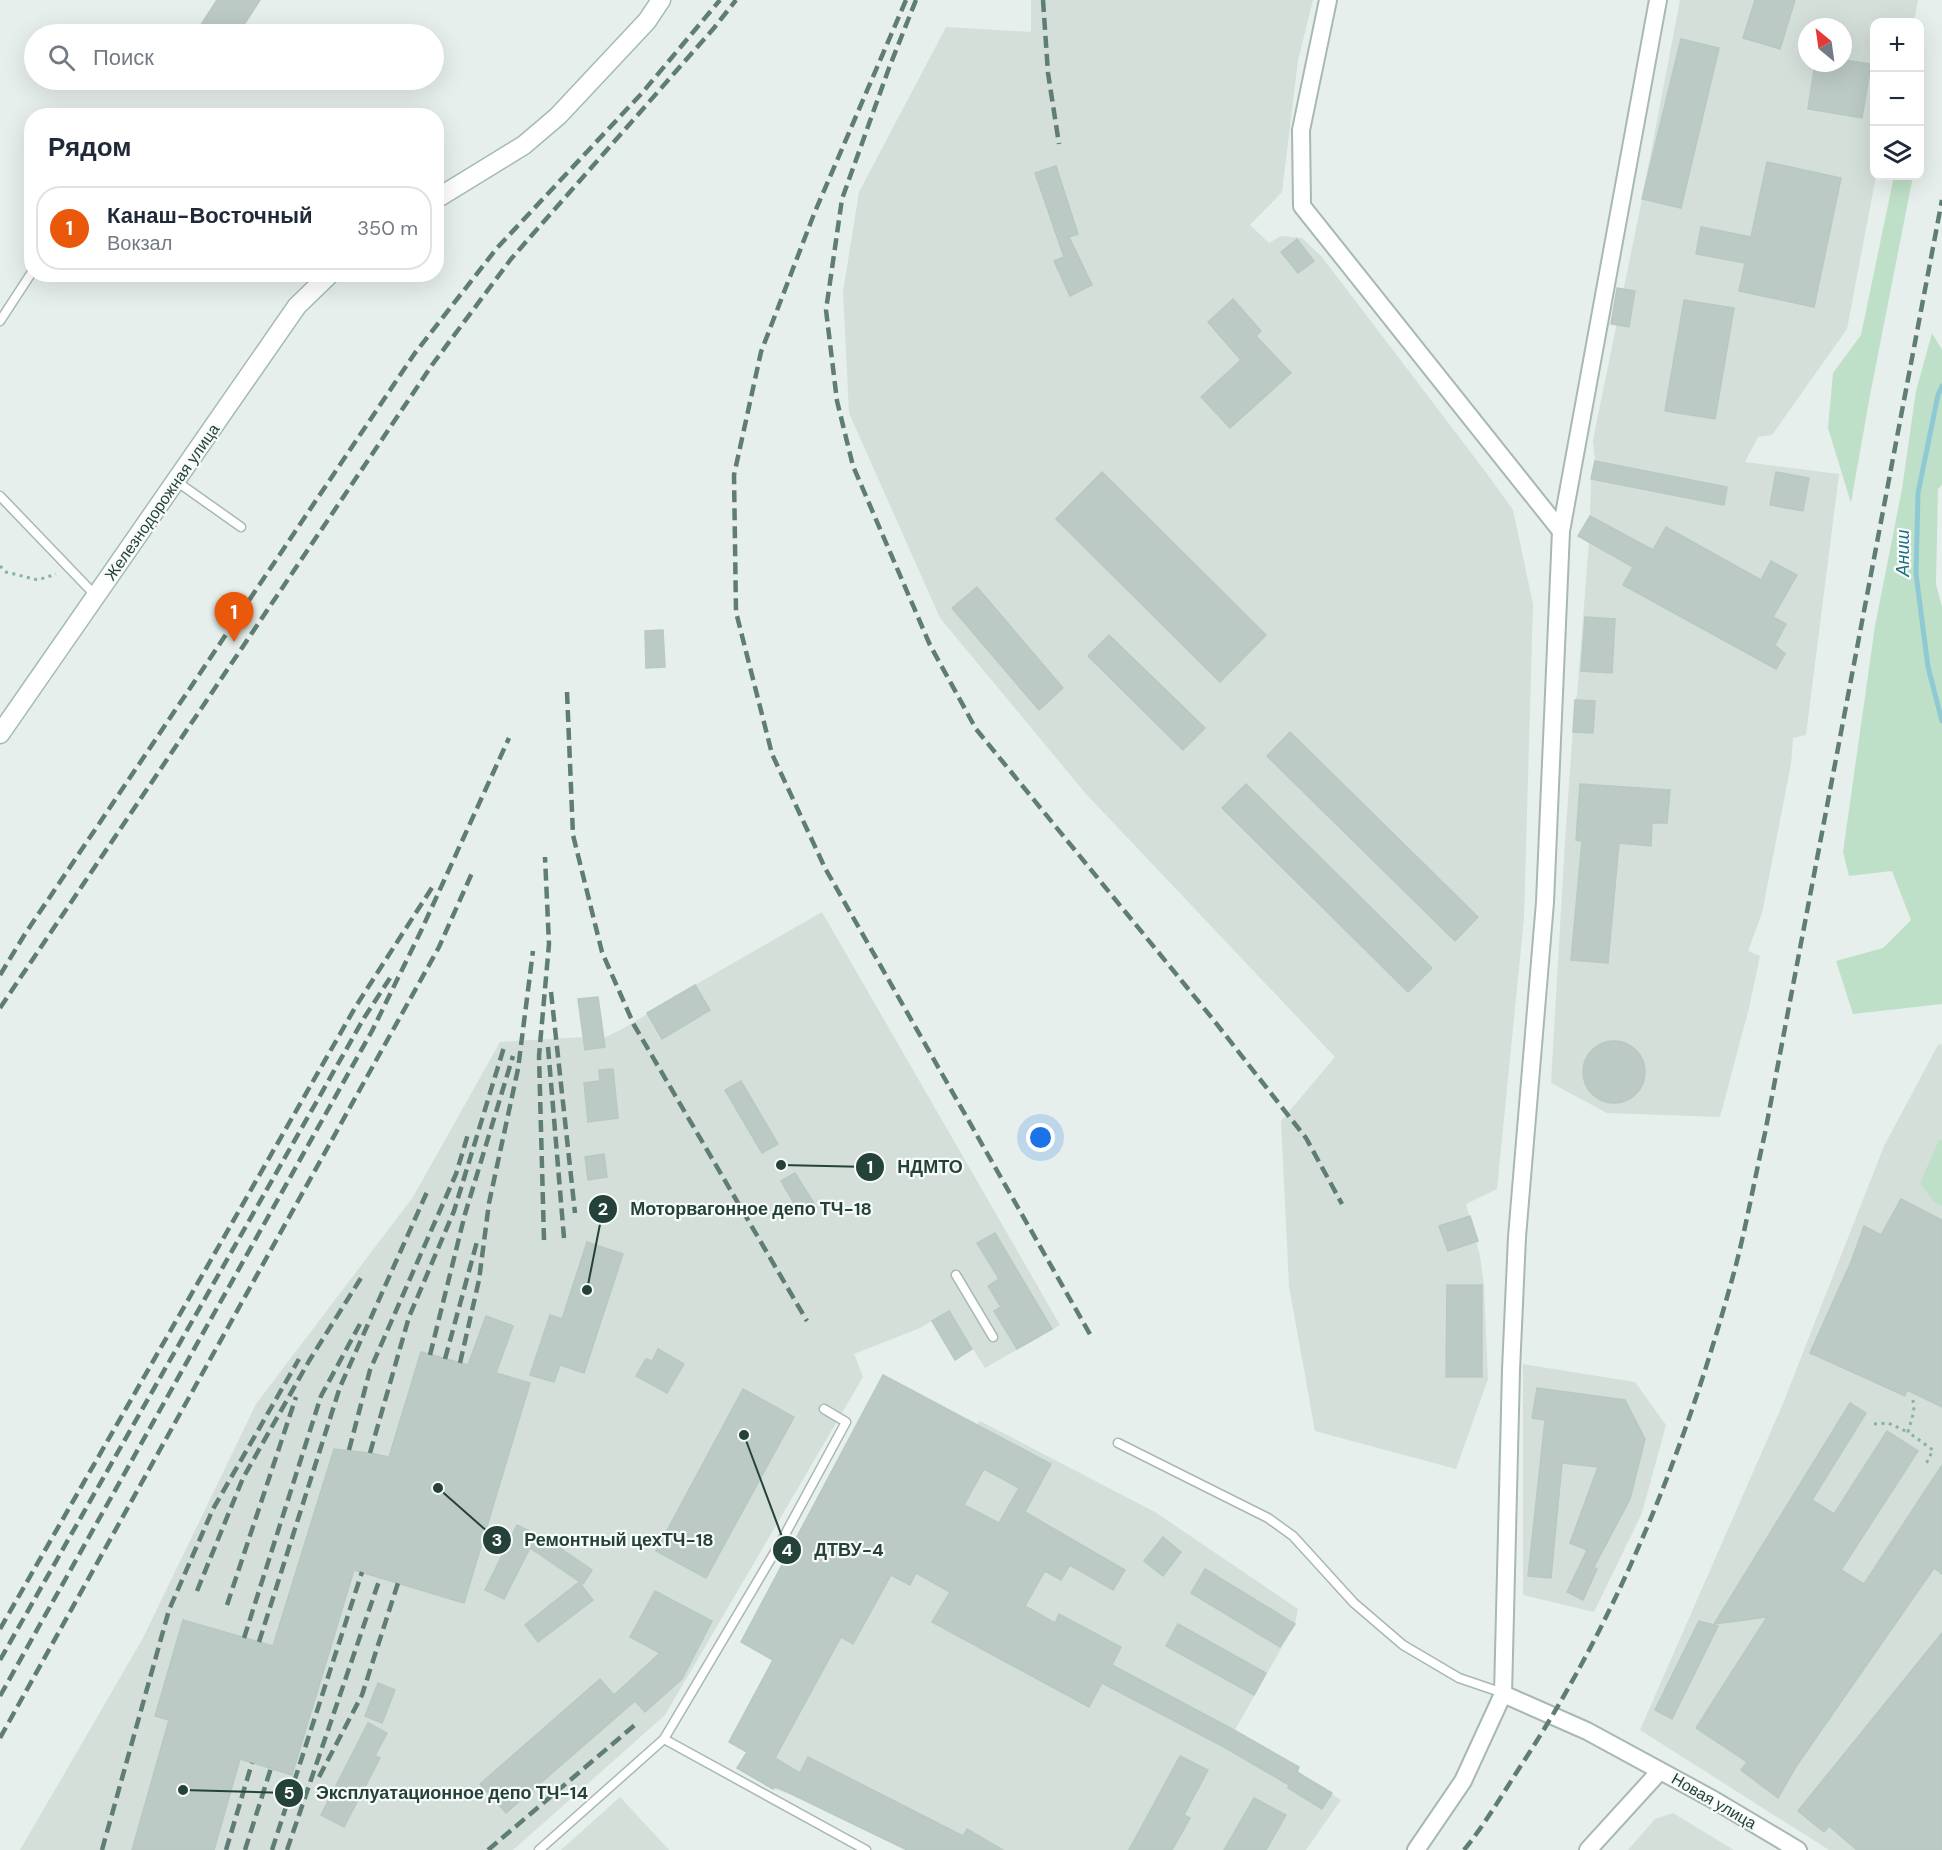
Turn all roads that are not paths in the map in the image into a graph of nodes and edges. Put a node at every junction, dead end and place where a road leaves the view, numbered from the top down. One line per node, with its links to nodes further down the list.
1 (661, 0): 4 (street)
2 (1328, 0): 11 (street)
3 (1658, 0): 11 (street)
4 (444, 194)
5 (25, 282): 7 (lane)
6 (322, 282): 8 (street, Железнодорожная улица)
7 (0, 321)
8 (176, 481): 10 (lane); 12 (street, Железнодорожная улица)
9 (0, 496): 12 (lane)
10 (241, 527)
11 (1561, 531): 18 (street)
12 (96, 596): 13 (street, Железнодорожная улица)
13 (0, 734)
14 (957, 1275): 15 (lane)
15 (993, 1337)
16 (824, 1408): 19 (lane)
17 (1118, 1443): 18 (lane)
18 (1503, 1694): 20 (street, Новая улица); 23 (street)
19 (664, 1739): 21 (lane); 22 (lane)
20 (1660, 1771): 24 (street); 25 (street, Новая улица)
21 (539, 1850)
22 (866, 1850)
23 (1416, 1850)
24 (1588, 1850)
25 (1798, 1850)

